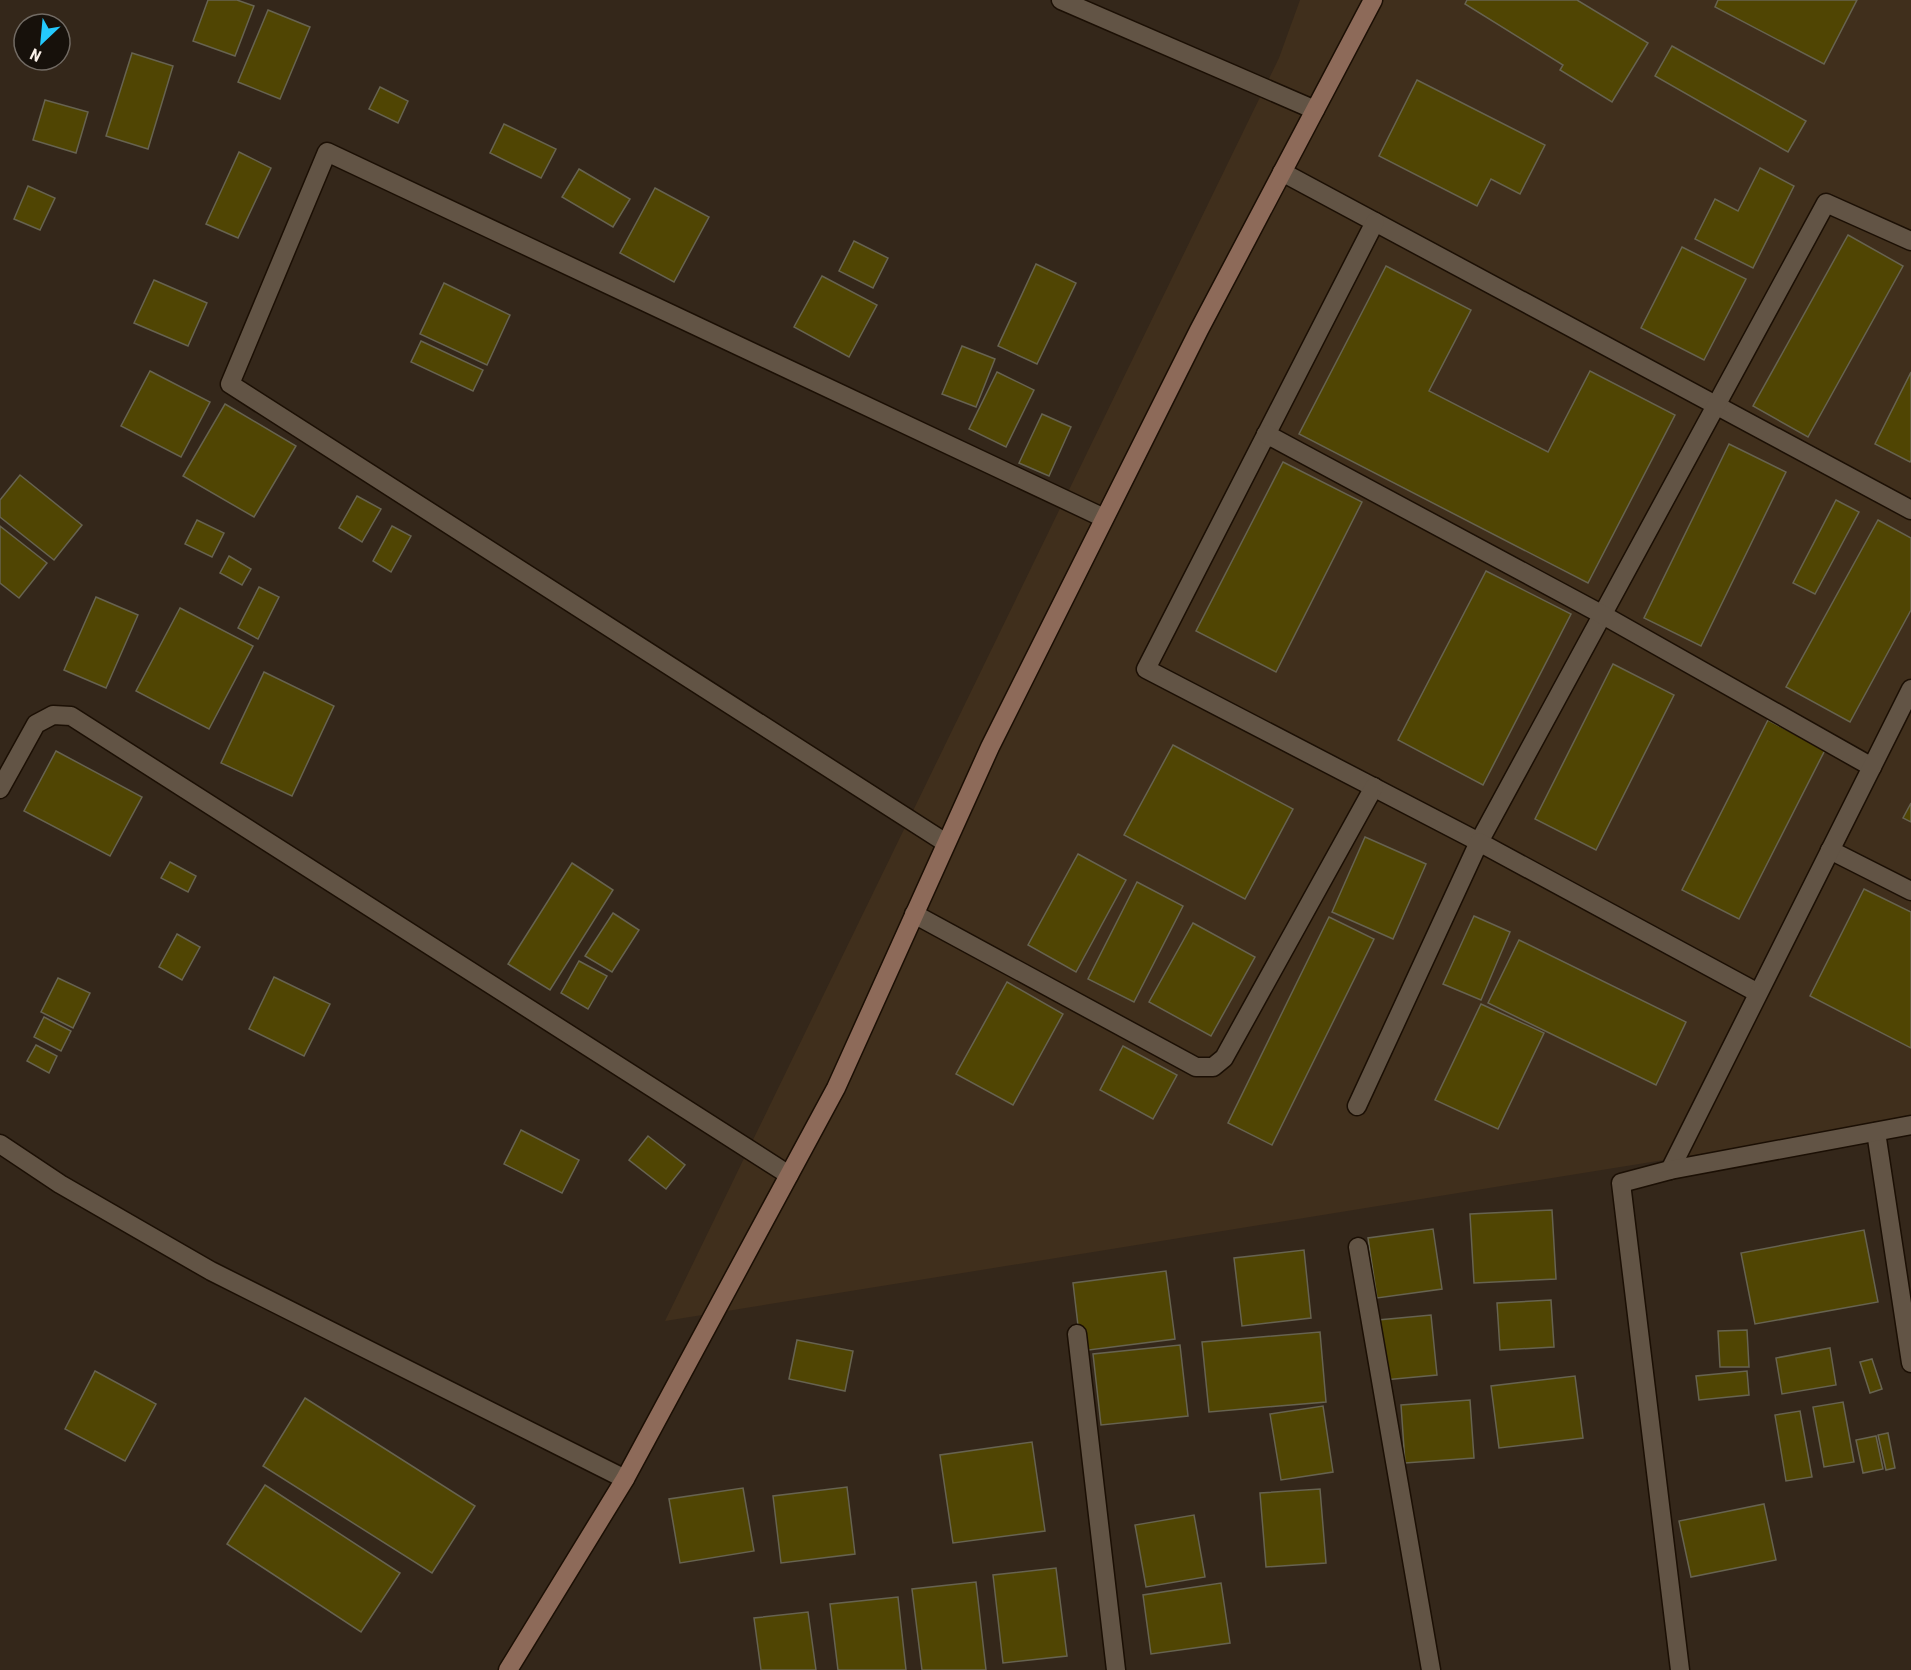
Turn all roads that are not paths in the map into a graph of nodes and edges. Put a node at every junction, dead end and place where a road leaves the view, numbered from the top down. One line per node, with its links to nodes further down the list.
1 (1060, 0): 3 (street)
2 (1373, 0): 3 (main road)
3 (1315, 110): 4 (main road)
4 (1282, 172): 5 (street); 10 (main road)
5 (1375, 222): 7 (street); 8 (street)
6 (1911, 240): 7 (street)
7 (1716, 405): 9 (street); 11 (street)
8 (1266, 434): 11 (street); 14 (street)
9 (1911, 510)
10 (1104, 518): 17 (main road); 17 (street)
11 (1602, 615): 13 (street); 16 (street)
12 (1911, 689): 13 (street)
13 (1872, 767): 18 (street)
14 (1374, 787): 16 (street); 20 (street)
15 (0, 789): 27 (street)
16 (1479, 842): 21 (street); 22 (street)
17 (946, 843): 20 (main road)
18 (1830, 850): 19 (street); 21 (street)
19 (1911, 891)
20 (914, 914): 27 (main road)
21 (1758, 993): 26 (street)
22 (1357, 1106)
23 (1911, 1125): 24 (street)
24 (1876, 1132): 26 (street); 30 (street)
25 (0, 1144): 31 (street)
26 (1670, 1170): 35 (street)
27 (789, 1175): 31 (main road)
28 (1358, 1247): 34 (street)
29 (1077, 1334): 33 (street)
30 (1911, 1363)
31 (625, 1479): 32 (main road)
32 (508, 1670)
33 (1116, 1670)
34 (1431, 1670)
35 (1680, 1670)

